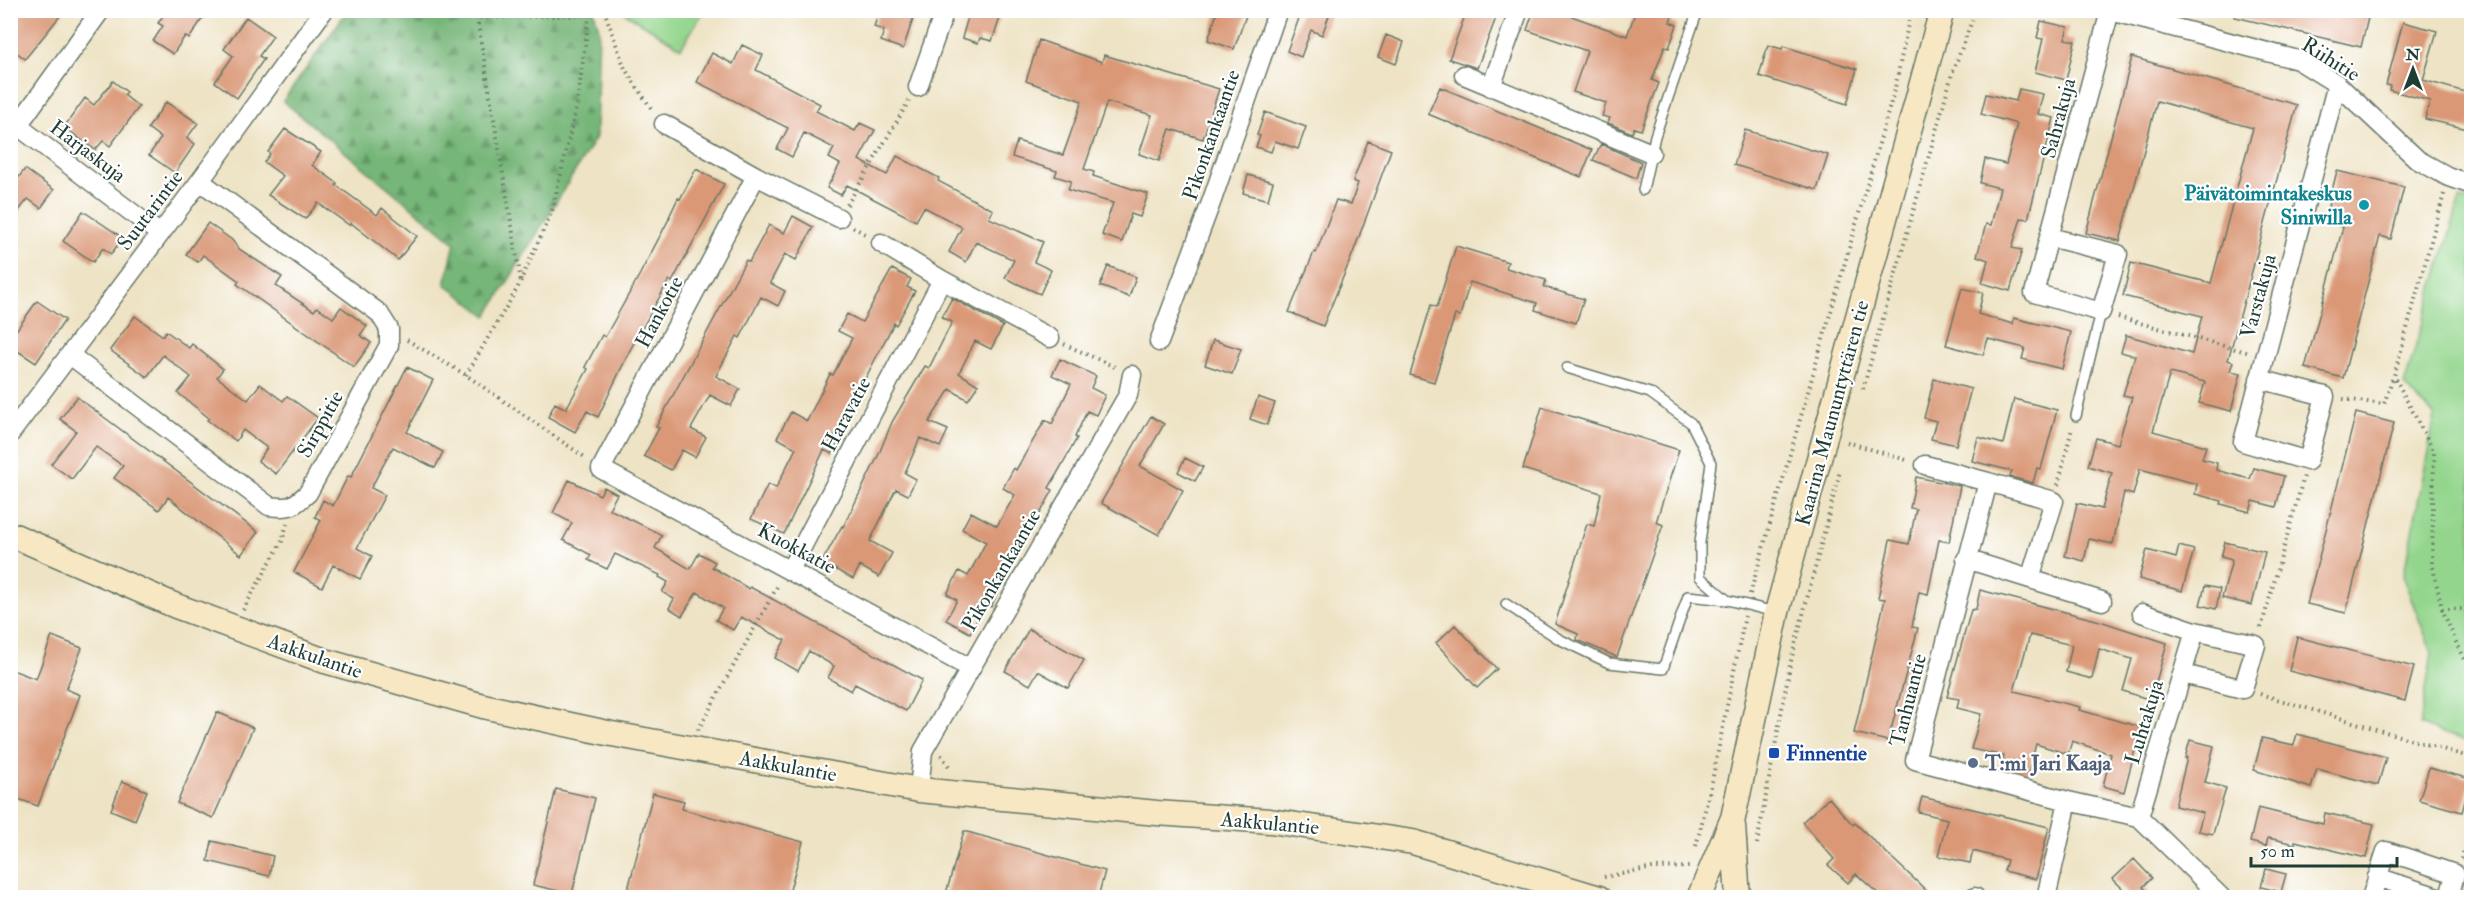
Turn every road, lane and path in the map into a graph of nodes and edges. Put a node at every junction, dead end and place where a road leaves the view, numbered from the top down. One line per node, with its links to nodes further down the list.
1 (101, 10): 20 (street)
2 (324, 10): 24 (street, Suutarintie)
3 (464, 10): 14 (path)
4 (603, 10): 19 (path)
5 (945, 10): 17 (street)
6 (1278, 10): 36 (street, Pikonkankaantie)
7 (1519, 10): 18 (street)
8 (1698, 10): 21 (lane)
9 (1911, 10): 65 (path)
10 (1942, 10): 68 (street, Kaarina Maununtyttären tie)
11 (1976, 10): 44 (path)
12 (2109, 11): 16 (street, Riihitie); 29 (street, Sahrakuja)
13 (589, 13): 14 (path); 32 (path)
14 (477, 18): 32 (path)
15 (1464, 75): 18 (street)
16 (2337, 84): 23 (street, Riihitie); 38 (street, Varstakuja)
17 (918, 87): 27 (path)
18 (1491, 87): 21 (street)
19 (664, 124): 22 (street)
20 (14, 131): 28 (street, Harjaskuja)
21 (1651, 153): 26 (lane)
22 (756, 176): 27 (street); 54 (street, Hankotie)
23 (2447, 176): 25 (street, Riihitie); 42 (path)
24 (200, 181): 28 (street, Suutarintie); 34 (street)
25 (2472, 185)
26 (1643, 190)
27 (839, 218): 30 (path)
28 (160, 234): 37 (street, Suutarintie)
29 (2049, 237): 33 (street, Sahrakuja); 33 (street)
30 (881, 243): 31 (street)
31 (942, 280): 35 (street); 60 (street, Haravatie)
32 (521, 281): 40 (path)
33 (2102, 312): 38 (path); 46 (lane)
34 (389, 329): 40 (path); 57 (street, Sirppitie)
35 (1050, 338): 41 (path)
36 (1159, 342)
37 (70, 355): 48 (street, Suutarintie); 57 (street)
38 (2265, 357): 43 (street, Varstakuja)
39 (1567, 368): 62 (lane)
40 (466, 375): 54 (path)
41 (1132, 375): 73 (street, Pikonkankaantie)
42 (2394, 376): 45 (path); 66 (path)
43 (2259, 379): 45 (street); 51 (street, Varstakuja)
44 (1860, 396)
45 (2325, 396): 51 (street)
46 (2076, 416): 56 (path)
47 (1851, 431): 49 (path)
48 (10, 434)
49 (1848, 442): 50 (path); 53 (path)
50 (1845, 454)
51 (2308, 461): 72 (path)
52 (1842, 465): 85 (path)
53 (1925, 465): 55 (street)
54 (601, 469): 60 (street, Kuokkatie)
55 (1988, 482): 56 (street); 59 (street, Tanhuantie)
56 (2054, 501): 61 (street)
57 (284, 508): 70 (path)
58 (10, 534): 80 (street, Aakkulantie)
59 (1966, 559): 61 (street); 81 (street, Tanhuantie)
60 (790, 570): 73 (street, Kuokkatie); 77 (path)
61 (2030, 579): 63 (street)
62 (1727, 600): 64 (lane); 65 (lane)
63 (2102, 602)
64 (1506, 604)
65 (1748, 605): 68 (lane); 88 (path)
66 (2442, 609): 67 (path); 74 (path)
67 (2472, 609)
68 (1778, 612): 83 (street, Kaarina Maununtyttären tie)
69 (2142, 613): 71 (street)
70 (240, 617)
71 (2196, 631): 72 (street); 75 (street, Luhtakuja)
72 (2256, 645): 76 (street)
73 (970, 668): 80 (street, Pikonkankaantie)
74 (2472, 672)
75 (2183, 674): 76 (street, Luhtakuja); 82 (street, Luhtakuja)
76 (2243, 690): 78 (path)
77 (694, 739)
78 (2472, 758)
79 (961, 772): 80 (path)
80 (919, 778): 88 (street, Aakkulantie)
81 (2068, 801): 82 (street, Tanhuantie); 91 (street)
82 (2139, 817): 92 (street)
83 (1733, 818): 89 (street, Kaarina Maununtyttären tie); 90 (street, Kaarina Maununtyttären tie)
84 (2472, 829): 86 (path)
85 (1757, 845)
86 (2455, 874): 87 (street); 95 (street)
87 (2378, 877): 93 (street); 94 (street)
88 (1593, 891)
89 (1699, 897)
90 (1738, 897)
91 (2046, 897)
92 (2222, 897)
93 (2372, 897)
94 (2441, 897)
95 (2449, 897)

